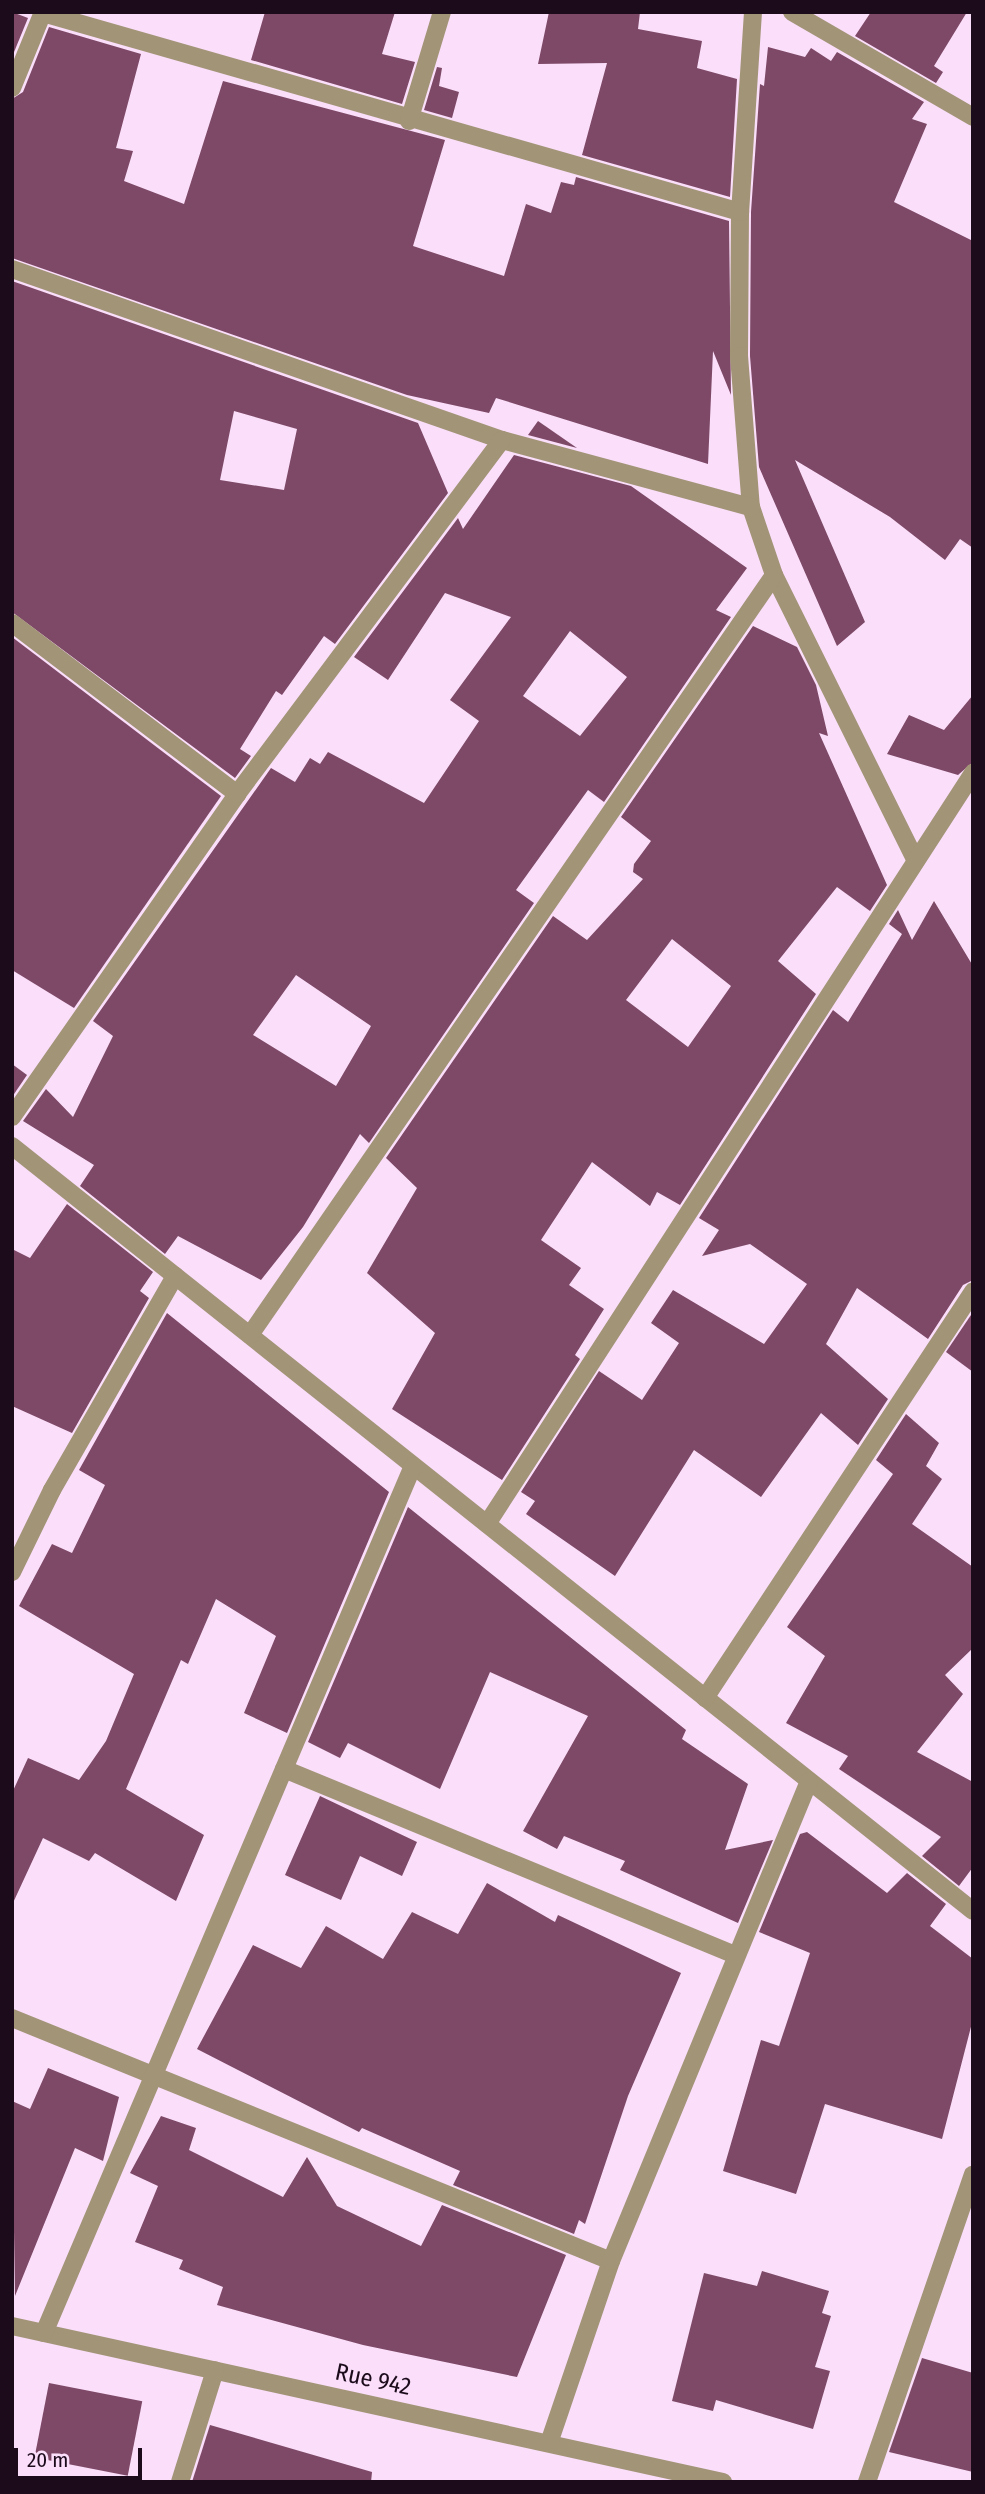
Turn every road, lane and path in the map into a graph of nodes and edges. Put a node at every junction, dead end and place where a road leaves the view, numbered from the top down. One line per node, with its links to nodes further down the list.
1 (442, 12): 7 (street)
2 (753, 12): 8 (street)
3 (792, 12): 6 (street)
4 (43, 13): 5 (street); 7 (street)
5 (12, 88)
6 (973, 117)
7 (409, 121): 8 (street)
8 (740, 212): 11 (street)
9 (12, 269): 10 (street)
10 (502, 440): 11 (street); 15 (street)
11 (751, 508): 12 (street)
12 (774, 575): 16 (street); 21 (street)
13 (12, 623): 15 (street)
14 (973, 773): 16 (street)
15 (236, 794): 17 (street)
16 (916, 861): 23 (street)
17 (12, 1117)
18 (12, 1146): 19 (street)
19 (175, 1276): 21 (street); 24 (street)
20 (973, 1291): 25 (street)
21 (250, 1335): 22 (street)
22 (413, 1466): 23 (street); 26 (street)
23 (486, 1524): 25 (street)
24 (12, 1572)
25 (705, 1698): 27 (street)
26 (284, 1769): 29 (street); 31 (street)
27 (808, 1781): 28 (street); 29 (street)
28 (973, 1911)
29 (735, 1955): 33 (street)
30 (12, 2018): 31 (street)
31 (153, 2075): 33 (street); 35 (street)
32 (973, 2175): 41 (street)
33 (611, 2261): 37 (street)
34 (12, 2326): 35 (street, Rue 942)
35 (44, 2333): 36 (street, Rue 942)
36 (215, 2370): 37 (street, Rue 942); 39 (street)
37 (549, 2443): 38 (street, Rue 942)
38 (672, 2476): 40 (street, Rue 942)
39 (180, 2482)
40 (723, 2482)
41 (867, 2482)

